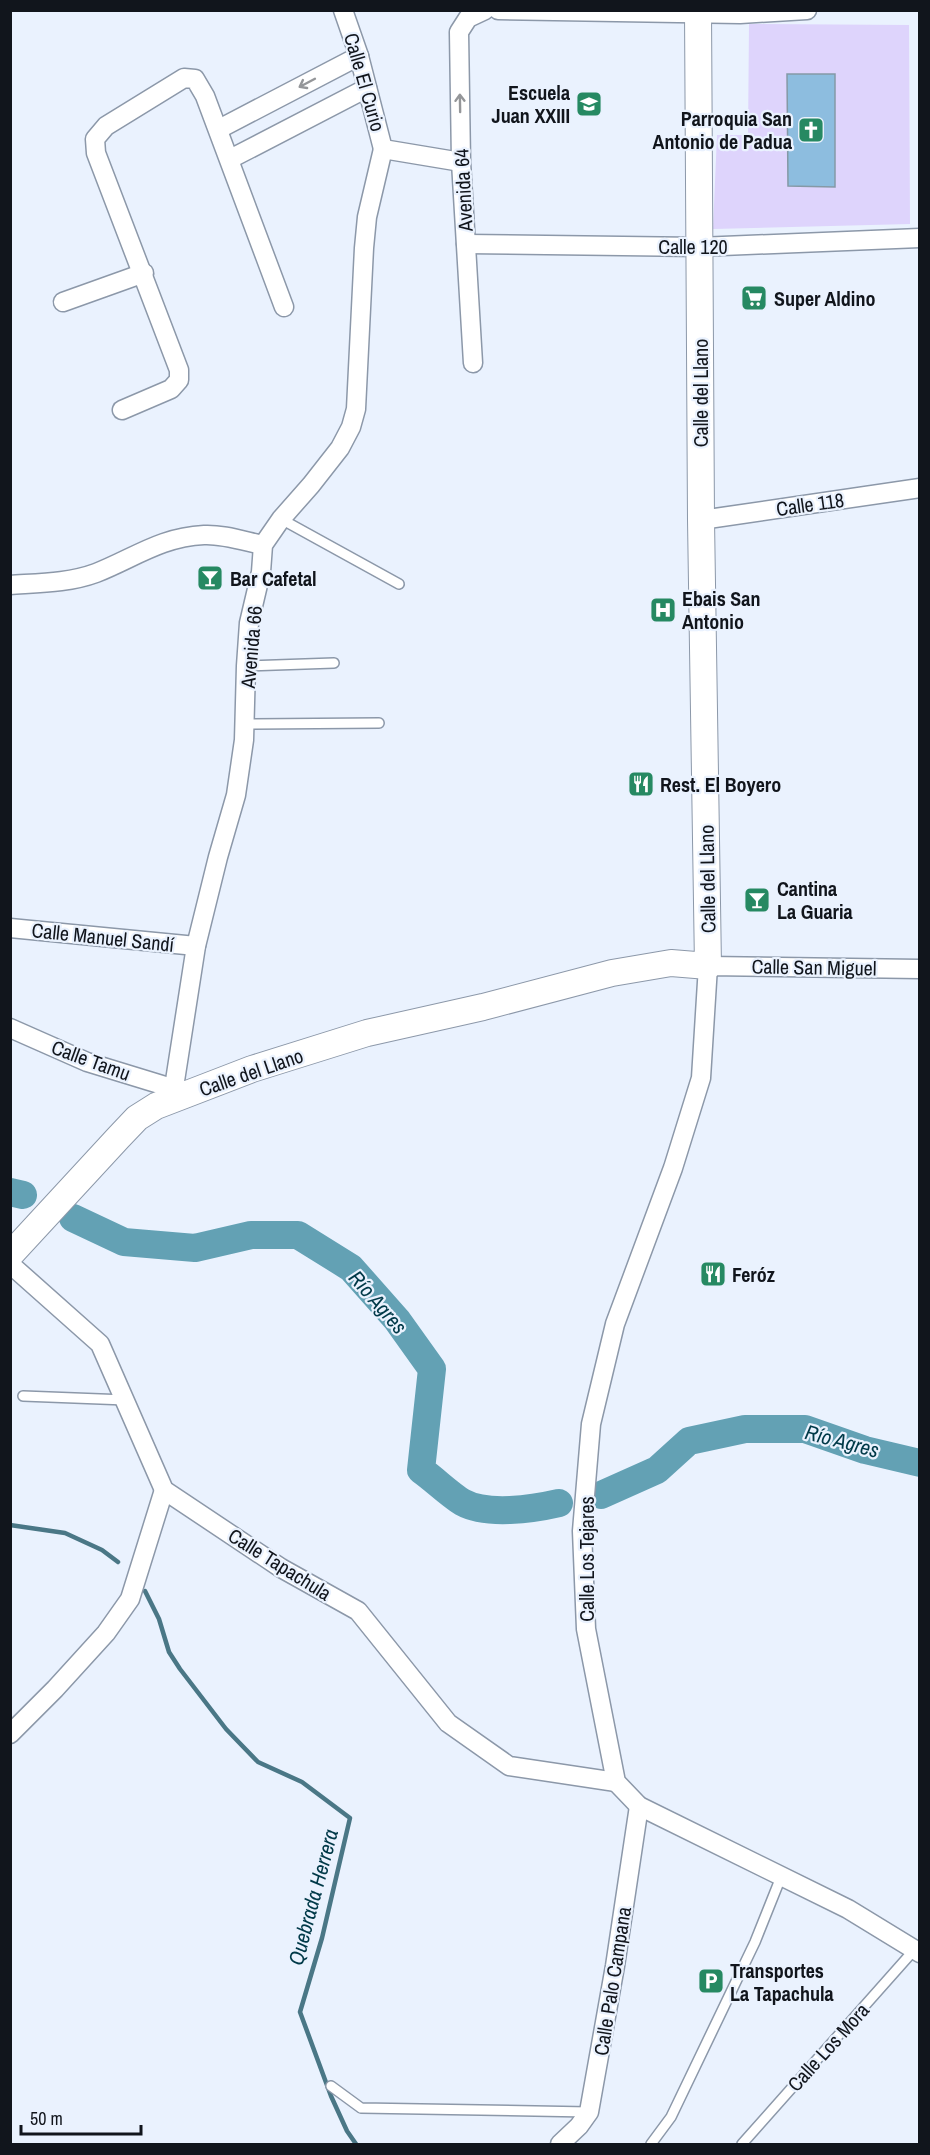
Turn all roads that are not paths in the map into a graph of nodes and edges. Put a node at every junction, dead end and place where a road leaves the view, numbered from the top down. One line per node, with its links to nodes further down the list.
1 (343, 10): 6 (street, Calle El Curio)
2 (485, 10): 11 (street, Avenida 64, one-way to 2)
3 (498, 10): 5 (street)
4 (807, 10): 5 (street)
5 (698, 12): 14 (main road, Calle del Llano)
6 (359, 56): 7 (street, Calle El Curio); 8 (street, one-way to 8)
7 (367, 88): 9 (street, Calle El Curio); 10 (street)
8 (219, 129): 10 (street); 15 (street)
9 (383, 148): 11 (street, Calle El Curio); 21 (street, Avenida 66)
10 (230, 159): 17 (street)
11 (461, 162): 13 (street, Avenida 64)
12 (920, 238): 14 (street, Calle 120)
13 (466, 244): 14 (street, Calle 120); 18 (street, Avenida 64)
14 (699, 247): 22 (main road, Calle del Llano)
15 (144, 273): 16 (street); 19 (street)
16 (63, 302)
17 (284, 307)
18 (473, 363)
19 (122, 410)
20 (920, 489): 22 (street, Calle 118)
21 (281, 519): 23 (street, Avenida 66); 24 (lane)
22 (701, 520): 32 (main road, Calle del Llano)
23 (263, 545): 25 (street); 27 (street, Avenida 66)
24 (399, 584)
25 (10, 585)
26 (334, 663): 27 (lane)
27 (246, 666): 29 (street, Avenida 66)
28 (379, 723): 29 (lane)
29 (245, 724): 31 (street, Avenida 66)
30 (10, 928): 31 (street, Calle Manuel Sandí)
31 (196, 946): 35 (street, Avenida 66)
32 (708, 966): 33 (street, Calle San Miguel); 35 (main road, Calle del Llano); 42 (street, Calle Los Tejares)
33 (920, 969)
34 (10, 1028): 35 (street, Calle Tamu)
35 (172, 1094): 36 (main road, Calle del Llano)
36 (10, 1256)
37 (10, 1264): 39 (street)
38 (23, 1396): 39 (lane)
39 (126, 1400): 40 (street)
40 (164, 1490): 41 (street); 42 (street, Calle Tapachula)
41 (10, 1734)
42 (616, 1782): 43 (street)
43 (639, 1806): 44 (street); 47 (street, Calle Palo Campana)
44 (781, 1877): 45 (street); 49 (lane)
45 (917, 1951): 50 (lane, Calle Los Mora)
46 (331, 2086): 47 (lane)
47 (589, 2112): 48 (street, Calle Palo Campana)
48 (560, 2145)
49 (651, 2145)
50 (742, 2145)

